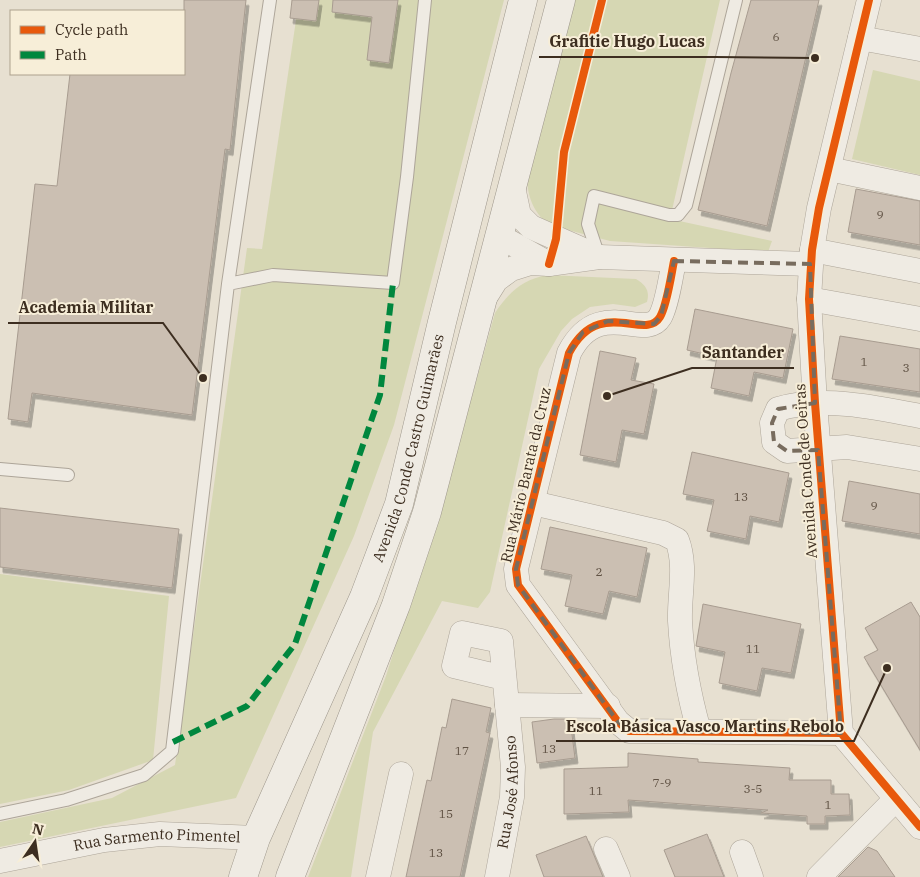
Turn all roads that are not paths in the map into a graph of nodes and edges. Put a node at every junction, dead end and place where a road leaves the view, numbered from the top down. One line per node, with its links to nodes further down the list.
1 (270, 0): 19 (lane)
2 (425, 0): 19 (lane)
3 (522, 0): 12 (main road, Avenida Conde Castro Guimarães)
4 (561, 0): 10 (main road, Avenida Conde Castro Guimarães)
5 (736, 0): 14 (lane)
6 (869, 0): 7 (street, Avenida Conde de Oeiras)
7 (860, 38): 8 (street); 9 (street, Avenida Conde de Oeiras)
8 (920, 49)
9 (829, 169): 11 (street); 15 (street, Avenida Conde de Oeiras)
10 (513, 187): 13 (main road, Avenida Conde Castro Guimarães); 14 (street)
11 (920, 188)
12 (473, 193): 13 (main road); 39 (main road, Avenida Conde Castro Guimarães)
13 (501, 237): 17 (street); 20 (main road, Avenida Conde Castro Guimarães)
14 (599, 257): 16 (street); 17 (street)
15 (811, 257): 16 (street); 18 (street); 21 (street, Avenida Conde de Oeiras)
16 (674, 261): 29 (street, Rua Mário Barata da Cruz)
17 (549, 264): 20 (street)
18 (920, 271)
19 (228, 284): 37 (lane)
20 (486, 296): 44 (main road, Avenida Conde Castro Guimarães)
21 (809, 299): 22 (street); 23 (street, Avenida Conde de Oeiras)
22 (920, 319)
23 (815, 403): 24 (street); 25 (street, Avenida Conde de Oeiras); 25 (street)
24 (920, 416)
25 (818, 450): 26 (street); 34 (street, Avenida Conde de Oeiras)
26 (920, 459)
27 (0, 469): 28 (lane)
28 (68, 475)
29 (533, 503): 32 (street, Rua Mário Barata da Cruz); 33 (street, Rua Mário Barata da Cruz)
30 (504, 678): 31 (street, Rua José Afonso)
31 (507, 705): 32 (street); 46 (street, Rua José Afonso)
32 (608, 706): 33 (street, Rua Mário Barata da Cruz)
33 (699, 731): 34 (street, Rua Mário Barata da Cruz)
34 (841, 733): 36 (street)
35 (401, 774): 45 (street)
36 (895, 800): 38 (street); 49 (street)
37 (0, 814)
38 (920, 827)
39 (256, 838): 42 (street, Rua Sarmento Pimentel); 43 (main road, Avenida Conde Castro Guimarães)
40 (606, 849): 47 (street)
41 (742, 852): 48 (street)
42 (0, 861)
43 (243, 877)
44 (290, 877)
45 (378, 877)
46 (497, 877)
47 (618, 877)
48 (751, 877)
49 (819, 877)

